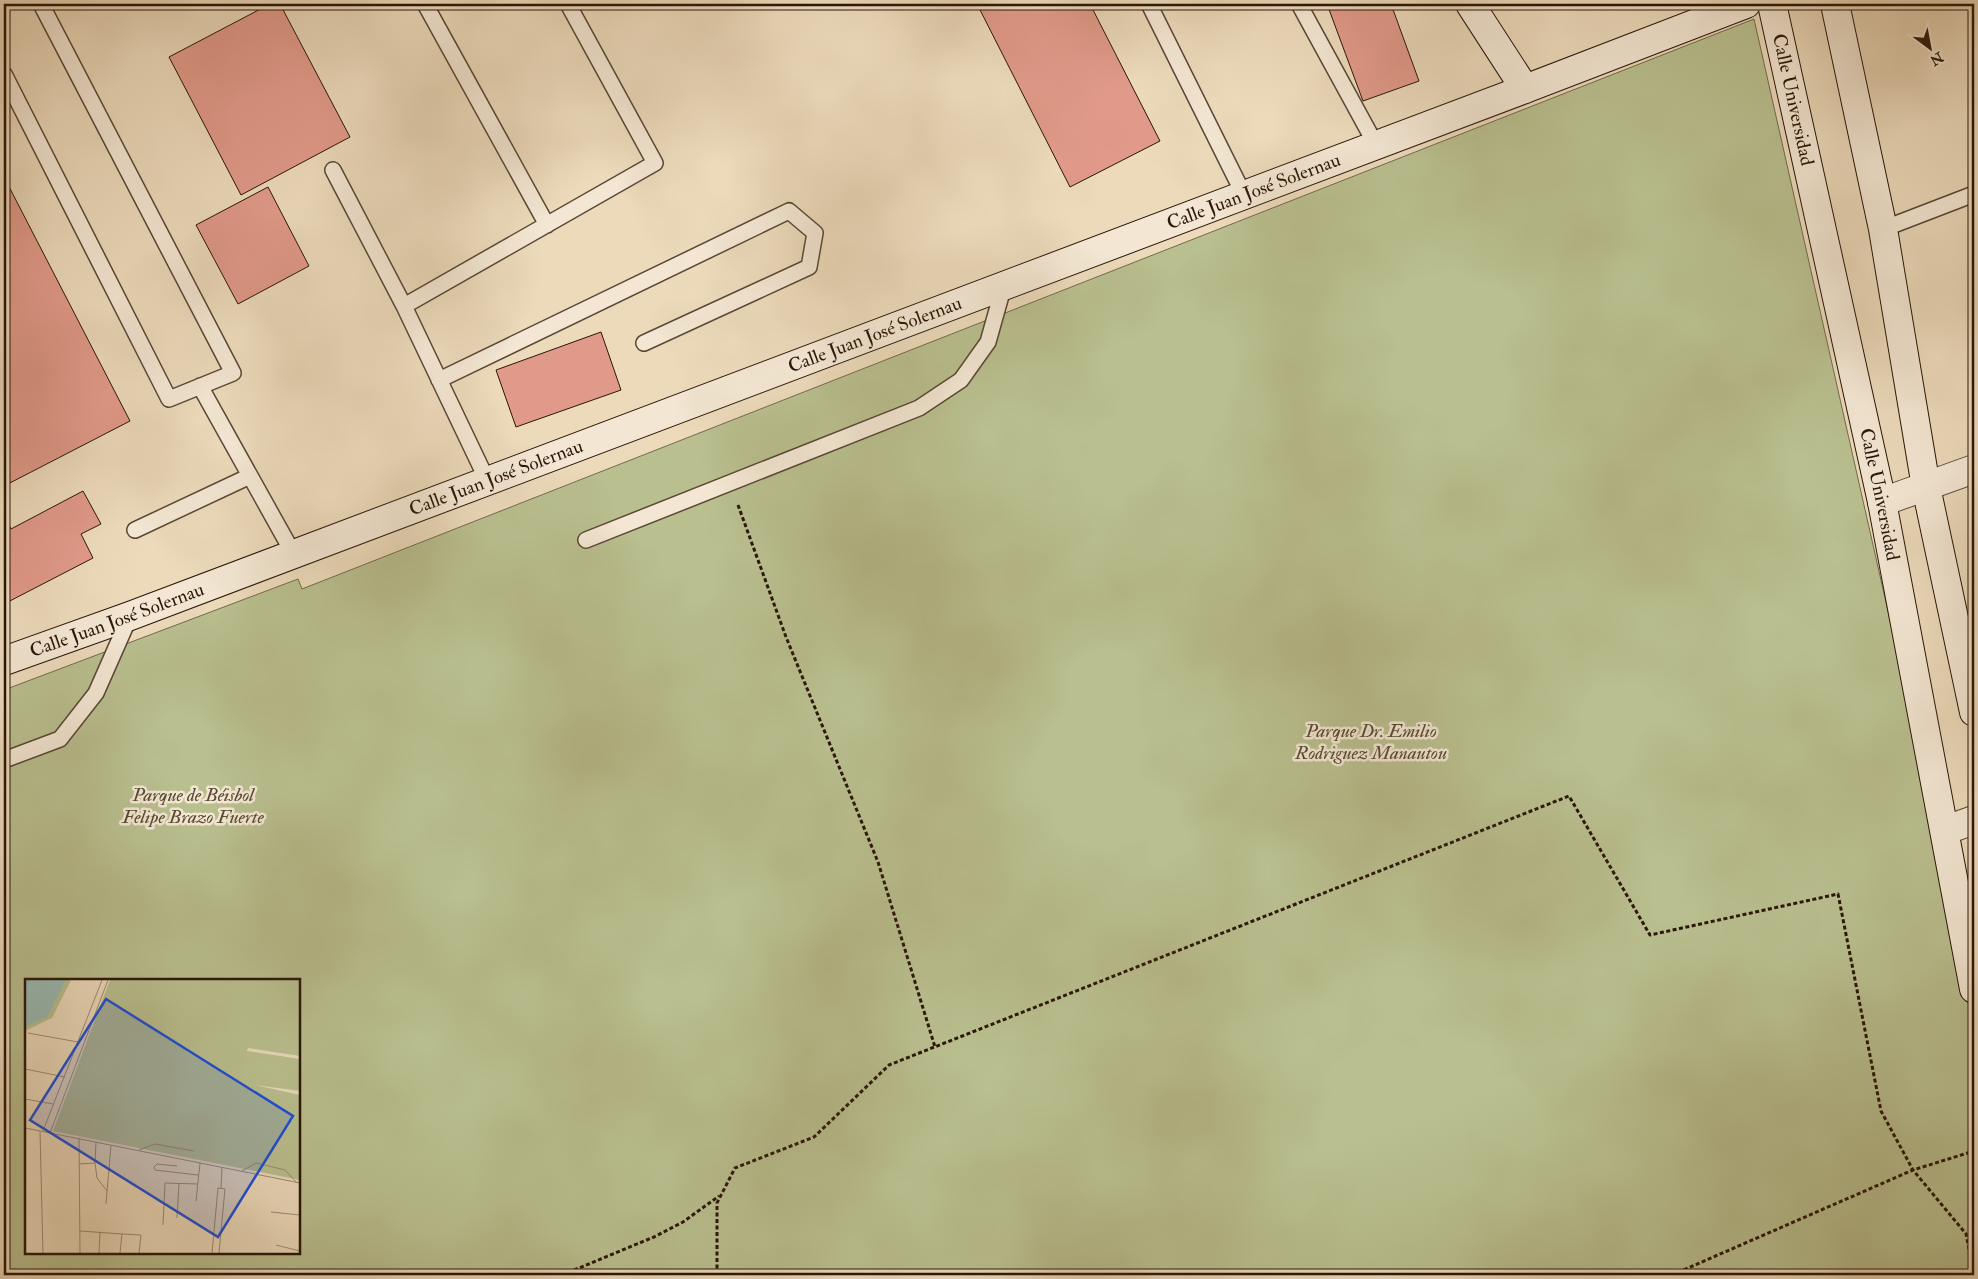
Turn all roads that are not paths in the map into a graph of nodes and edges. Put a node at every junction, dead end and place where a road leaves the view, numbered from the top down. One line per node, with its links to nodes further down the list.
1 (41, 4): 22 (lane)
2 (425, 4): 16 (lane)
3 (568, 4): 16 (lane)
4 (1149, 4): 15 (lane)
5 (1299, 4): 12 (lane)
6 (1470, 4): 11 (street)
7 (1746, 4): 11 (street, Calle Juan José Solernau)
8 (1772, 4): 27 (street, Calle Universidad)
9 (1835, 4): 17 (street)
10 (4, 74): 22 (lane)
11 (1525, 89): 12 (street, Calle Juan José Solernau)
12 (1376, 145): 15 (street, Calle Juan José Solernau)
13 (333, 170): 19 (lane)
14 (1974, 194): 17 (lane)
15 (1244, 195): 18 (street, Calle Juan José Solernau)
16 (547, 225): 19 (lane)
17 (1883, 229): 26 (street)
18 (1004, 285): 25 (street, Calle Juan José Solernau); 29 (lane)
19 (404, 306): 21 (lane)
20 (644, 343): 21 (lane)
21 (439, 380): 25 (lane)
22 (200, 386): 24 (lane)
23 (1974, 469): 26 (street)
24 (250, 476): 28 (lane); 30 (lane)
25 (487, 480): 30 (street, Calle Juan José Solernau)
26 (1926, 487): 27 (street); 33 (street)
27 (1882, 502): 36 (street, Calle Universidad)
28 (135, 530)
29 (586, 540)
30 (294, 553): 31 (street, Calle Juan José Solernau)
31 (130, 616): 32 (street, Calle Juan José Solernau); 34 (lane)
32 (4, 661)
33 (1974, 712)
34 (4, 760)
35 (1974, 820): 36 (street)
36 (1946, 830): 37 (street, Calle Universidad)
37 (1974, 989)

